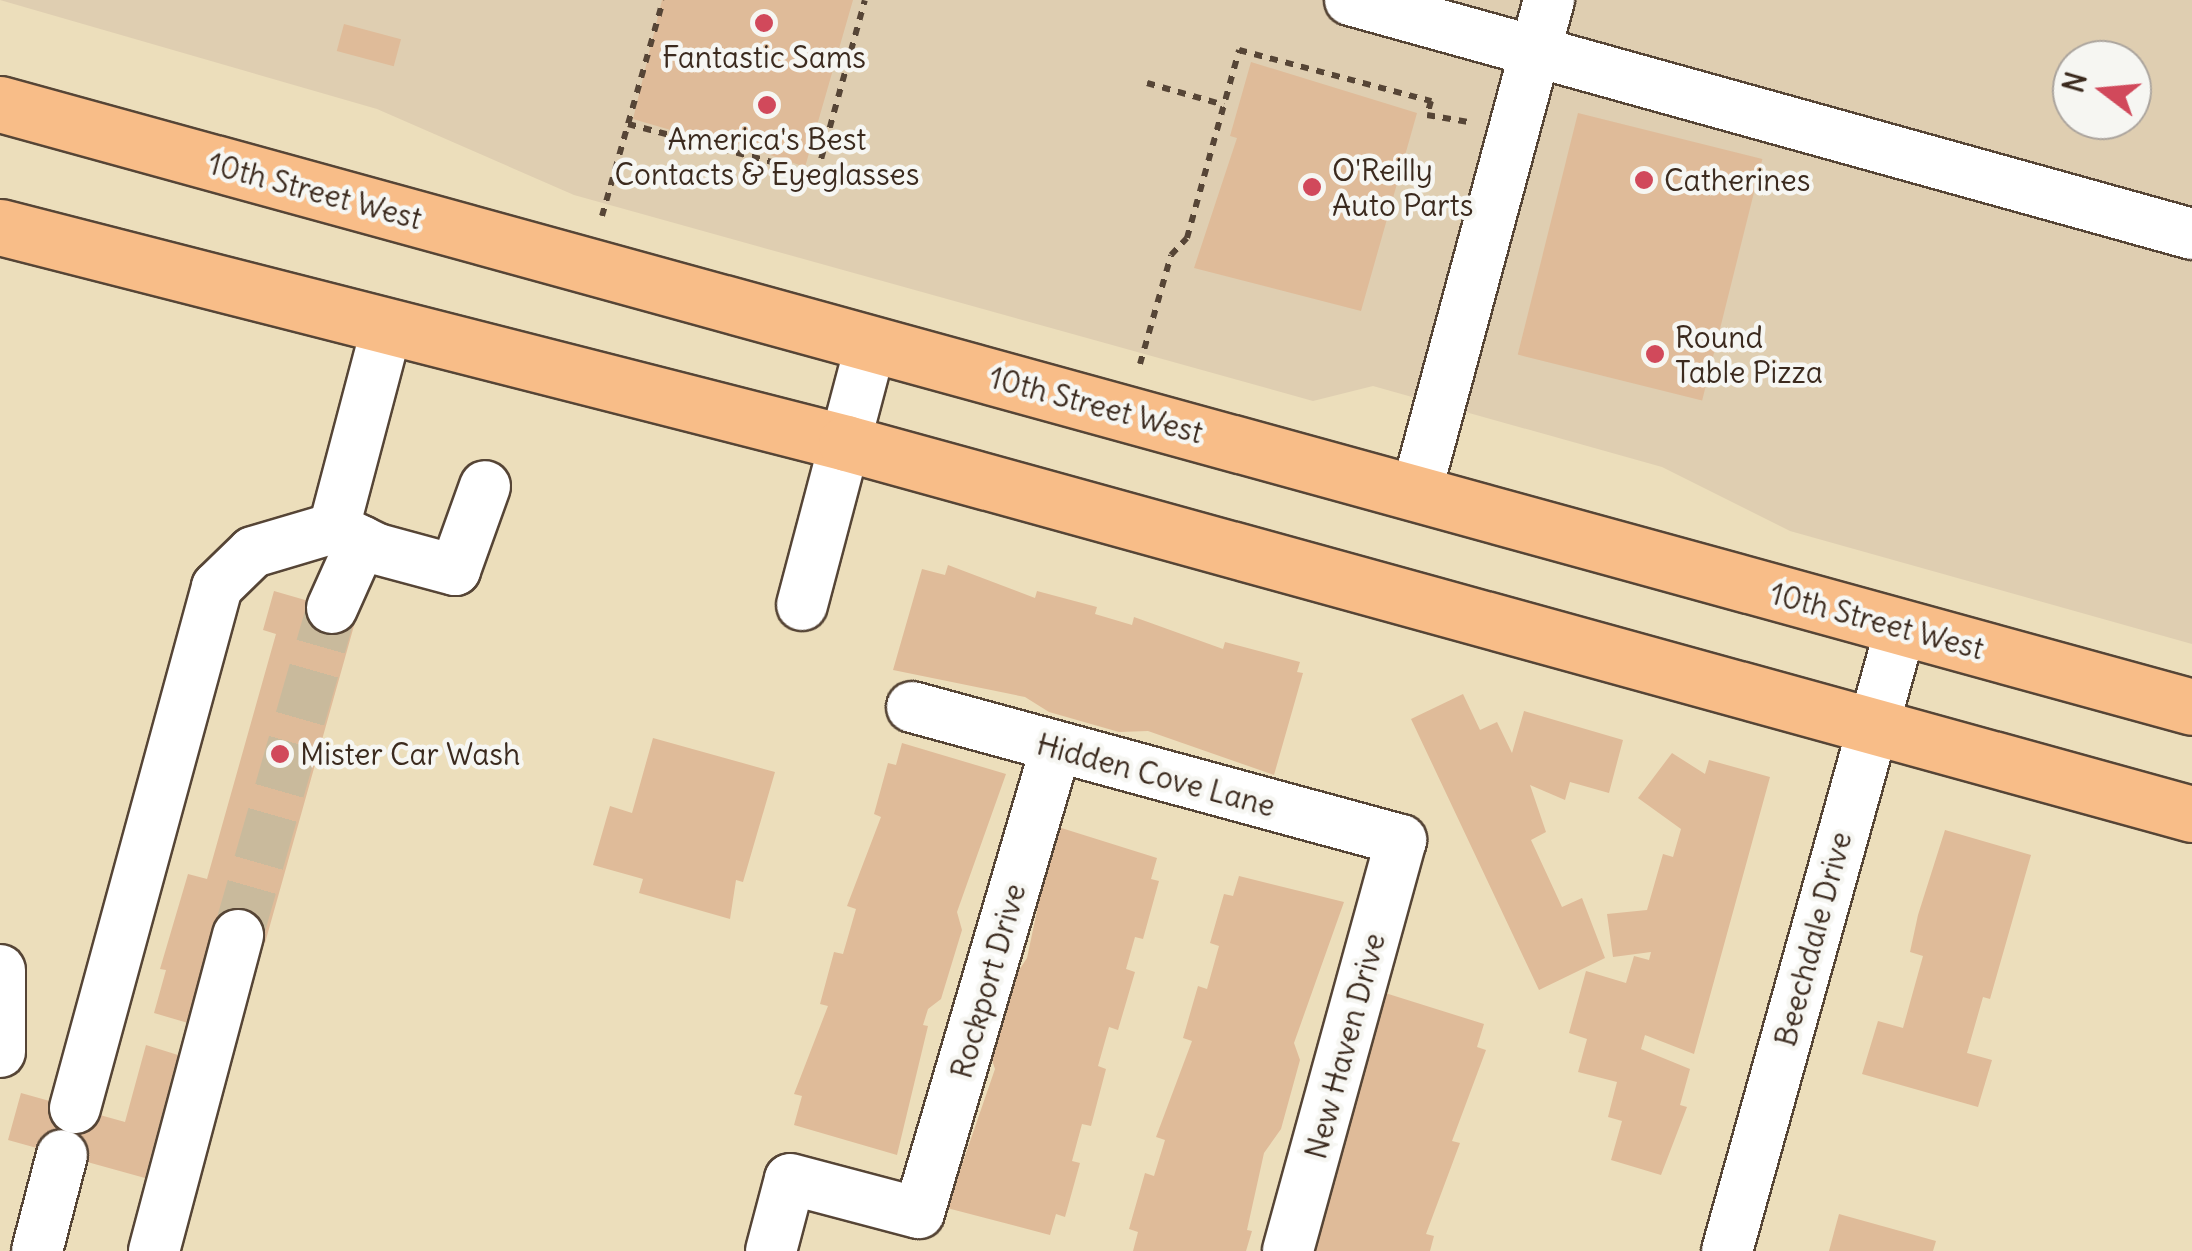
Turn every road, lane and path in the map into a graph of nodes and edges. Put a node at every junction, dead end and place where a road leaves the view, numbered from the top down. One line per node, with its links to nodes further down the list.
1 (663, 0): 10 (path)
2 (865, 0): 10 (path)
3 (1350, 0): 5 (street)
4 (1549, 0): 5 (street)
5 (1535, 51): 13 (street); 19 (street)
6 (1148, 83): 8 (path)
7 (0, 104): 15 (main road, 10th Street West)
8 (1224, 105): 9 (path); 16 (path)
9 (1470, 122)
10 (628, 124): 11 (path)
11 (602, 218)
12 (0, 227): 14 (main road)
13 (2192, 234)
14 (387, 327): 17 (main road); 20 (street)
15 (871, 344): 17 (street); 19 (main road, 10th Street West)
16 (1140, 364)
17 (846, 444): 21 (street); 26 (main road)
18 (486, 486): 20 (street)
19 (1416, 493): 23 (main road, 10th Street West)
20 (348, 534): 22 (street); 33 (street)
21 (802, 605)
22 (332, 608)
23 (1900, 626): 24 (main road, 10th Street West); 26 (street, Beechdale Drive)
24 (2192, 707)
25 (912, 708): 27 (street, Hidden Cove Lane)
26 (1873, 722): 28 (main road); 39 (street, Beechdale Drive)
27 (1056, 749): 29 (street, Hidden Cove Lane); 37 (street, Rockport Drive)
28 (2192, 814)
29 (1401, 840): 38 (street, New Haven Drive)
30 (238, 936): 36 (street)
31 (0, 970): 32 (street)
32 (0, 1052)
33 (74, 1108)
34 (62, 1155): 35 (street)
35 (37, 1251)
36 (154, 1251)
37 (771, 1251)
38 (1288, 1251)
39 (1726, 1251)

